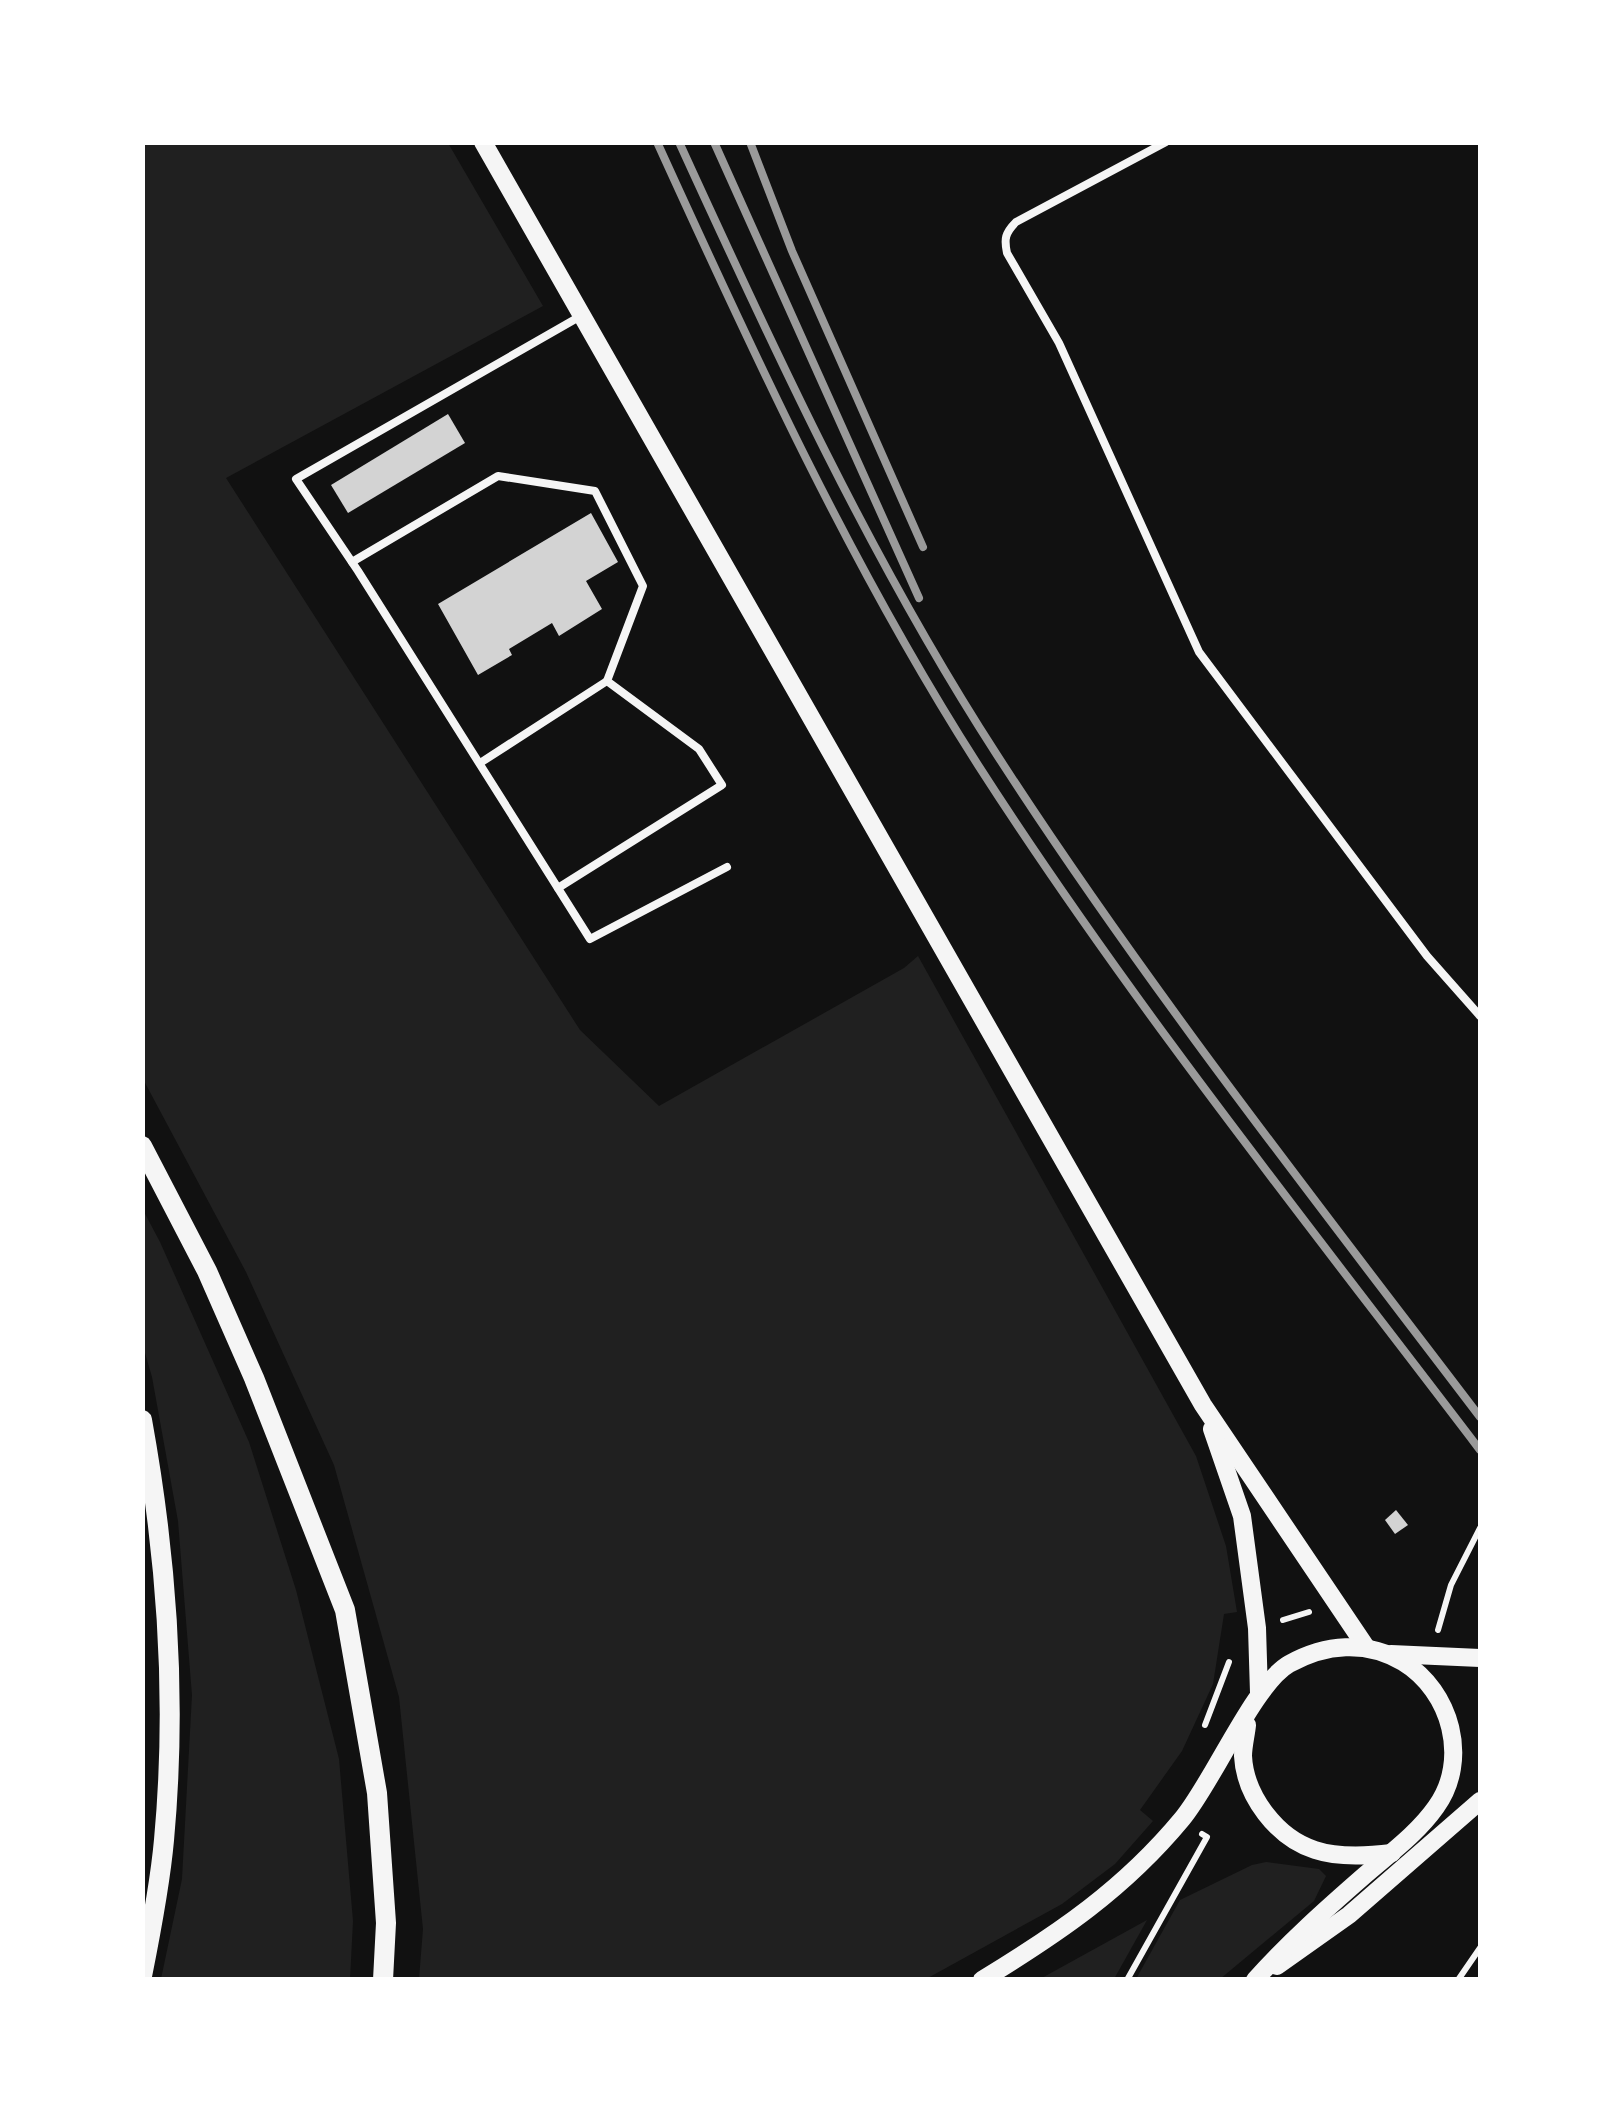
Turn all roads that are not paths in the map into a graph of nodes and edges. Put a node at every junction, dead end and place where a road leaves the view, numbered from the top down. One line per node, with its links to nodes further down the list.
1 (483, 142): 3 (street)
2 (1166, 142): 9 (lane)
3 (583, 315): 4 (lane); 11 (street)
4 (352, 562): 5 (lane); 6 (lane)
5 (608, 681): 6 (lane); 8 (lane)
6 (480, 763): 8 (lane)
7 (727, 867): 8 (lane)
8 (558, 888)
9 (1480, 1016)
10 (142, 1146): 22 (main road)
11 (1203, 1405): 13 (street); 16 (street)
12 (142, 1420): 21 (main road)
13 (1366, 1647): 14 (street); 16 (street)
14 (1390, 1654): 15 (street); 20 (street)
15 (1480, 1658)
16 (1259, 1692): 17 (street)
17 (1249, 1715): 20 (street); 23 (street)
18 (1480, 1800): 19 (street)
19 (1433, 1843): 20 (street); 24 (street)
20 (1391, 1853): 24 (street)
21 (142, 1976)
22 (384, 1980)
23 (982, 1980)
24 (1255, 1980)

